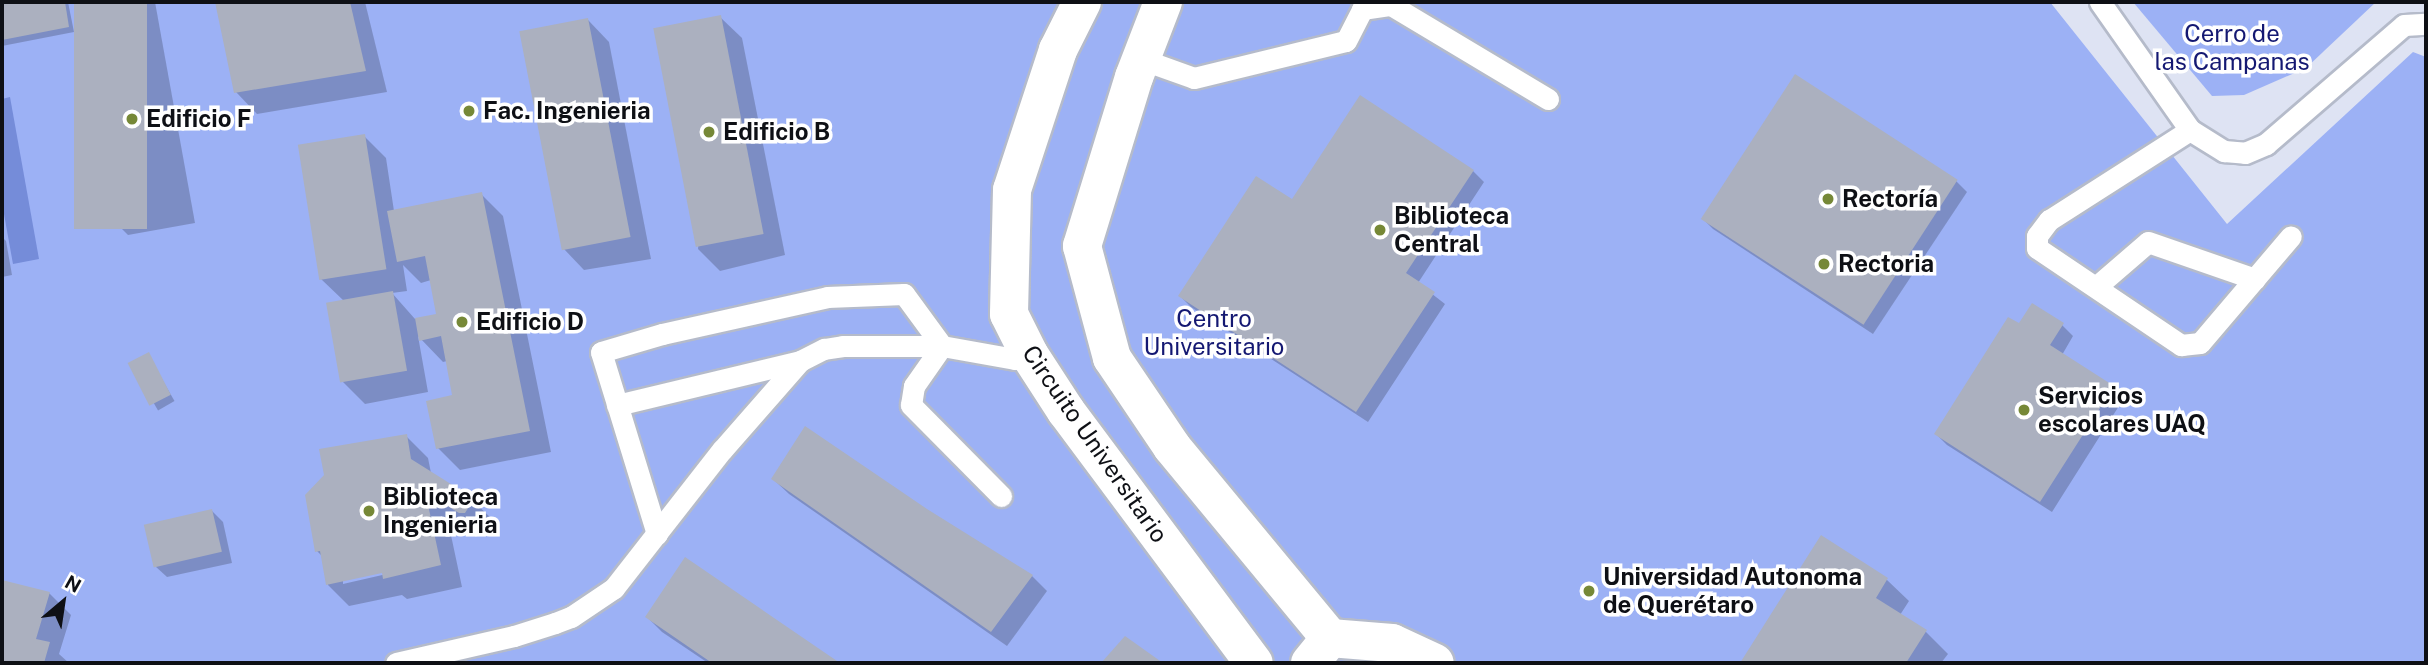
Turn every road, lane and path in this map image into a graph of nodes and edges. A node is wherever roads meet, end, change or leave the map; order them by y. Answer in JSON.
{"nodes":[{"id":1,"x":1082,"y":2,"type":"edge"},
{"id":2,"x":1163,"y":2,"type":"edge"},
{"id":3,"x":2100,"y":2,"type":"edge"},
{"id":4,"x":2426,"y":24,"type":"edge"},
{"id":5,"x":1141,"y":59,"type":"junction"},
{"id":6,"x":1548,"y":99,"type":"dead end"},
{"id":7,"x":2190,"y":131,"type":"junction"},
{"id":8,"x":2291,"y":236,"type":"dead end"},
{"id":9,"x":2255,"y":279,"type":"junction"},
{"id":10,"x":2097,"y":286,"type":"junction"},
{"id":11,"x":942,"y":346,"type":"junction"},
{"id":12,"x":1029,"y":354,"type":"junction"},
{"id":13,"x":800,"y":361,"type":"junction"},
{"id":14,"x":617,"y":405,"type":"junction"},
{"id":15,"x":1002,"y":496,"type":"dead end"},
{"id":16,"x":657,"y":534,"type":"junction"},
{"id":17,"x":1320,"y":651,"type":"edge"},
{"id":18,"x":396,"y":663,"type":"edge"},
{"id":19,"x":1254,"y":663,"type":"edge"},
{"id":20,"x":1435,"y":663,"type":"edge"}],
"edges":[{"from":1,"to":12,"type":"street","name":"Circuito Universitario"},
{"from":2,"to":5,"type":"street"},
{"from":3,"to":7,"type":"lane"},
{"from":4,"to":7,"type":"lane"},
{"from":5,"to":6,"type":"lane"},
{"from":5,"to":17,"type":"street"},
{"from":7,"to":10,"type":"lane"},
{"from":8,"to":9,"type":"lane"},
{"from":9,"to":10,"type":"lane"},
{"from":9,"to":10,"type":"lane"},
{"from":11,"to":12,"type":"lane"},
{"from":11,"to":13,"type":"lane"},
{"from":11,"to":14,"type":"lane"},
{"from":11,"to":15,"type":"lane"},
{"from":12,"to":19,"type":"street","name":"Circuito Universitario"},
{"from":13,"to":14,"type":"lane"},
{"from":13,"to":16,"type":"lane"},
{"from":14,"to":16,"type":"lane"},
{"from":16,"to":18,"type":"lane"},
{"from":17,"to":20,"type":"street"}]}
